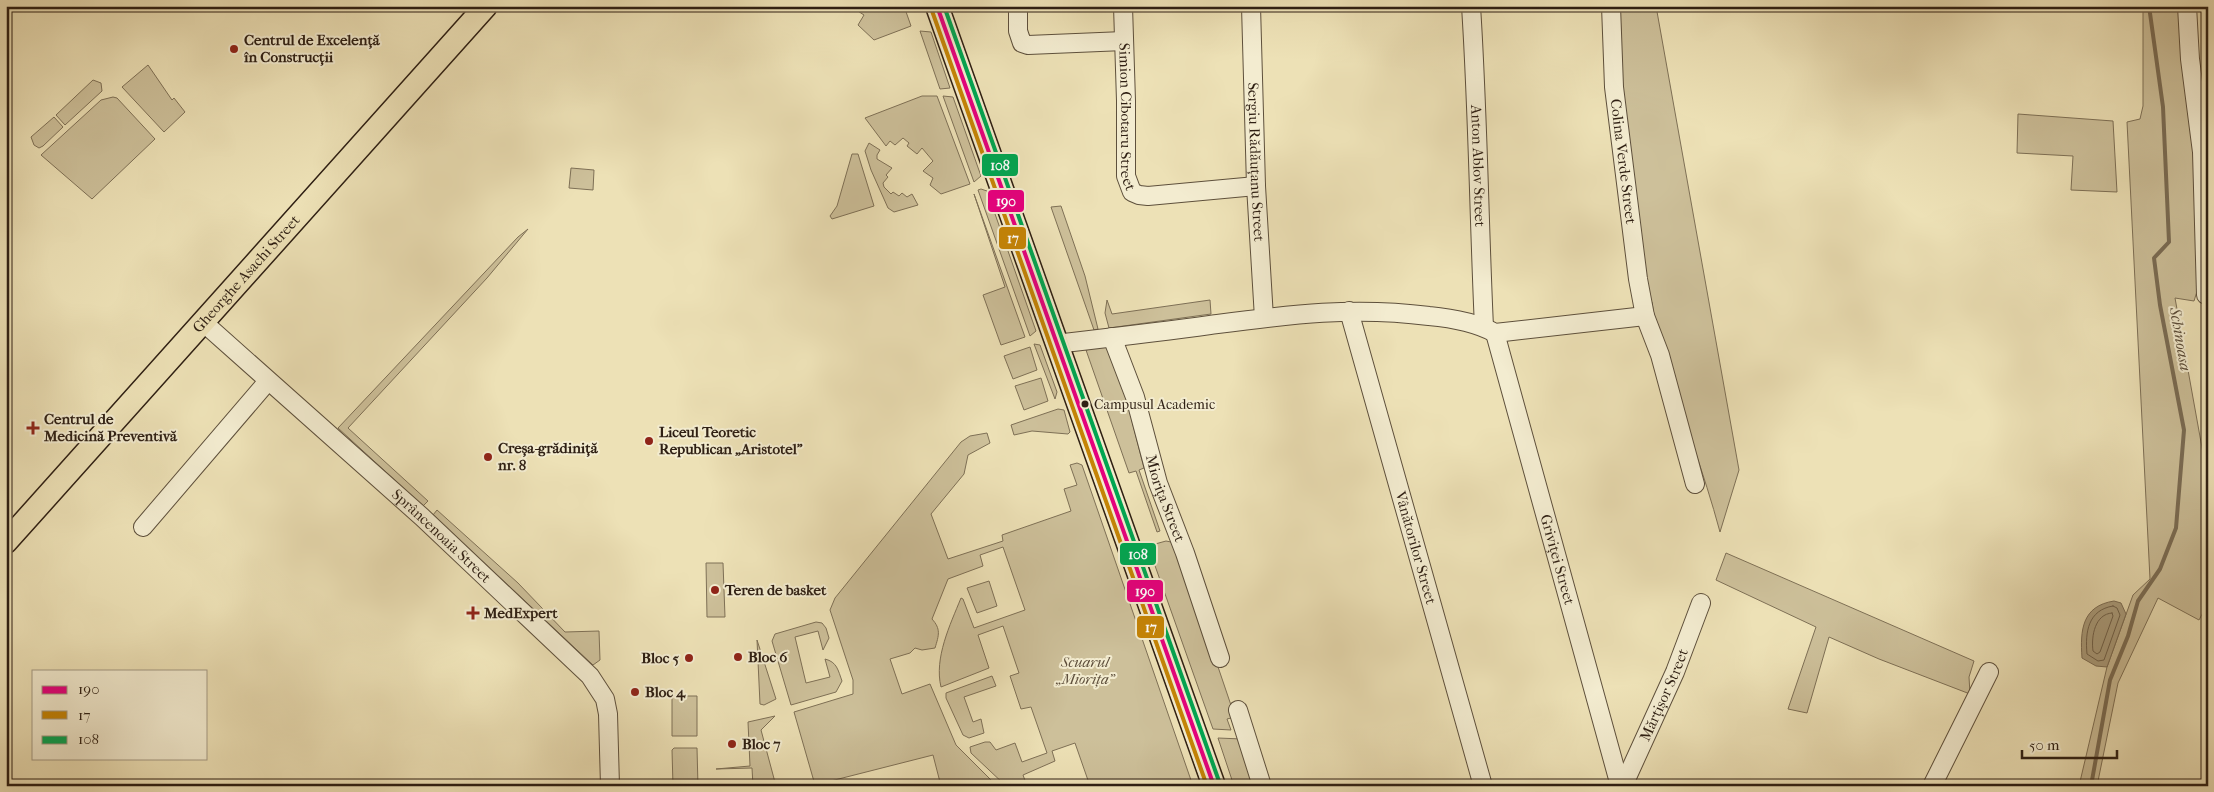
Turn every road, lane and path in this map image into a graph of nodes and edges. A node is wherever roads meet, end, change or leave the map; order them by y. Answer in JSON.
{"nodes":[{"id":1,"x":486,"y":6,"type":"edge"},
{"id":2,"x":937,"y":6,"type":"edge"},
{"id":3,"x":1018,"y":6,"type":"edge"},
{"id":4,"x":1123,"y":6,"type":"edge"},
{"id":5,"x":1251,"y":6,"type":"edge"},
{"id":6,"x":1470,"y":6,"type":"edge"},
{"id":7,"x":1611,"y":6,"type":"edge"},
{"id":8,"x":2188,"y":6,"type":"edge"},
{"id":9,"x":1124,"y":40,"type":"junction"},
{"id":10,"x":1256,"y":186,"type":"junction"},
{"id":11,"x":2206,"y":295,"type":"dead end"},
{"id":12,"x":1348,"y":311,"type":"junction"},
{"id":13,"x":1645,"y":316,"type":"junction"},
{"id":14,"x":1264,"y":318,"type":"junction"},
{"id":15,"x":204,"y":323,"type":"junction"},
{"id":16,"x":1489,"y":330,"type":"junction"},
{"id":17,"x":1112,"y":338,"type":"junction"},
{"id":18,"x":1056,"y":344,"type":"junction"},
{"id":19,"x":268,"y":381,"type":"junction"},
{"id":20,"x":1695,"y":484,"type":"dead end"},
{"id":21,"x":143,"y":526,"type":"dead end"},
{"id":22,"x":6,"y":542,"type":"edge"},
{"id":23,"x":1701,"y":603,"type":"dead end"},
{"id":24,"x":1220,"y":658,"type":"dead end"},
{"id":25,"x":1989,"y":672,"type":"dead end"},
{"id":26,"x":1238,"y":710,"type":"dead end"},
{"id":27,"x":610,"y":786,"type":"edge"},
{"id":28,"x":1214,"y":786,"type":"edge"},
{"id":29,"x":1262,"y":786,"type":"edge"},
{"id":30,"x":1483,"y":786,"type":"edge"},
{"id":31,"x":1621,"y":786,"type":"edge"},
{"id":32,"x":1932,"y":786,"type":"edge"}],
"edges":[{"from":1,"to":15,"type":"main road","name":"Gheorghe Asachi Street"},
{"from":2,"to":18,"type":"main road"},
{"from":3,"to":9,"type":"street"},
{"from":4,"to":9,"type":"street","name":"Simion Cibotaru Street"},
{"from":5,"to":10,"type":"street","name":"Sergiu Rădăuțanu Street"},
{"from":6,"to":16,"type":"street","name":"Anton Ablov Street"},
{"from":7,"to":13,"type":"street","name":"Colina Verde Street"},
{"from":8,"to":11,"type":"street"},
{"from":9,"to":10,"type":"street","name":"Simion Cibotaru Street"},
{"from":10,"to":14,"type":"street","name":"Sergiu Rădăuțanu Street"},
{"from":12,"to":14,"type":"street"},
{"from":12,"to":16,"type":"street"},
{"from":12,"to":30,"type":"street","name":"Vânătorilor Street"},
{"from":13,"to":16,"type":"street"},
{"from":13,"to":20,"type":"street"},
{"from":14,"to":17,"type":"street"},
{"from":15,"to":19,"type":"street","name":"Sprâncenoaia Street"},
{"from":15,"to":22,"type":"main road","name":"Gheorghe Asachi Street"},
{"from":16,"to":31,"type":"street","name":"Griviței Street"},
{"from":17,"to":18,"type":"street"},
{"from":17,"to":24,"type":"street","name":"Miorița Street"},
{"from":18,"to":28,"type":"main road"},
{"from":19,"to":21,"type":"street"},
{"from":19,"to":27,"type":"street","name":"Sprâncenoaia Street"},
{"from":23,"to":31,"type":"street","name":"Mărțișor Street"},
{"from":25,"to":32,"type":"street"},
{"from":26,"to":29,"type":"street"}]}
